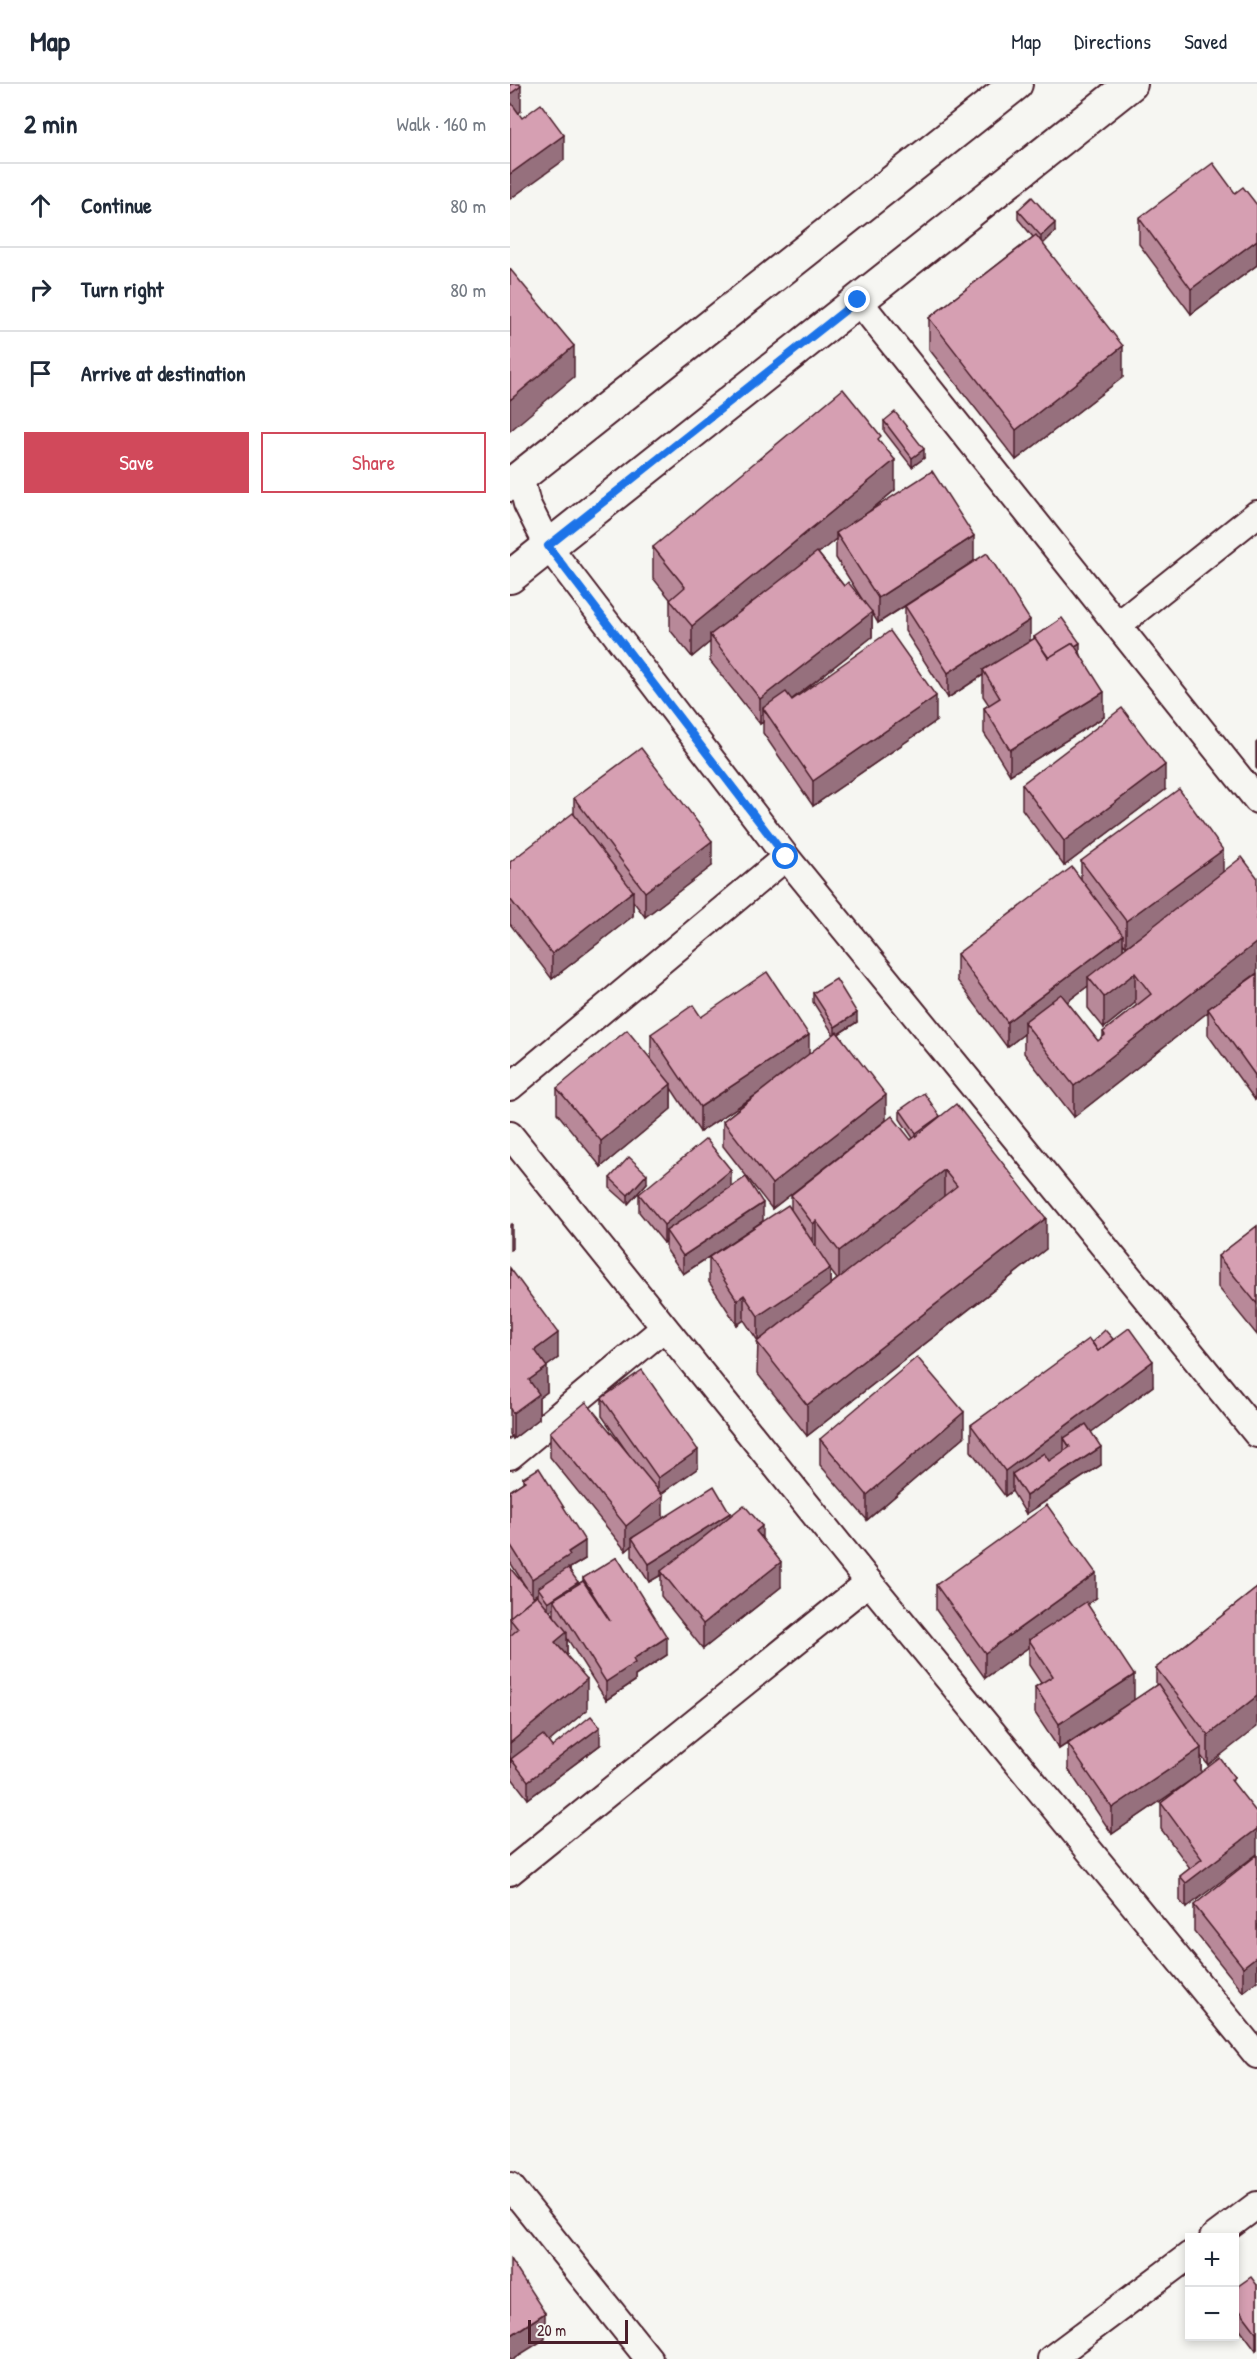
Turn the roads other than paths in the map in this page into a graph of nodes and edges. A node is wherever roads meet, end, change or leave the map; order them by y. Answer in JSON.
{"nodes":[{"id":1,"x":1016,"y":84,"type":"edge"},
{"id":2,"x":1131,"y":84,"type":"edge"},
{"id":3,"x":858,"y":300,"type":"junction"},
{"id":4,"x":515,"y":481,"type":"edge"},
{"id":5,"x":1257,"y":514,"type":"edge"},
{"id":6,"x":548,"y":546,"type":"junction"},
{"id":7,"x":510,"y":577,"type":"edge"},
{"id":8,"x":1118,"y":625,"type":"junction"},
{"id":9,"x":1257,"y":800,"type":"edge"},
{"id":10,"x":786,"y":857,"type":"junction"},
{"id":11,"x":510,"y":1087,"type":"edge"},
{"id":12,"x":510,"y":1135,"type":"edge"},
{"id":13,"x":664,"y":1328,"type":"junction"},
{"id":14,"x":1257,"y":1434,"type":"edge"},
{"id":15,"x":510,"y":1456,"type":"edge"},
{"id":16,"x":869,"y":1582,"type":"junction"},
{"id":17,"x":510,"y":1872,"type":"edge"},
{"id":18,"x":1257,"y":2055,"type":"edge"},
{"id":19,"x":510,"y":2186,"type":"edge"},
{"id":20,"x":1257,"y":2205,"type":"edge"},
{"id":21,"x":1220,"y":2233,"type":"edge"},
{"id":22,"x":1185,"y":2259,"type":"edge"},
{"id":23,"x":649,"y":2359,"type":"edge"},
{"id":24,"x":1051,"y":2359,"type":"edge"}],
"edges":[{"from":1,"to":4,"type":"street"},
{"from":2,"to":3,"type":"street"},
{"from":3,"to":6,"type":"street"},
{"from":3,"to":8,"type":"street"},
{"from":4,"to":6,"type":"street"},
{"from":5,"to":8,"type":"street"},
{"from":6,"to":7,"type":"street"},
{"from":6,"to":10,"type":"street"},
{"from":8,"to":9,"type":"street"},
{"from":10,"to":11,"type":"street"},
{"from":10,"to":14,"type":"street"},
{"from":12,"to":13,"type":"street"},
{"from":13,"to":15,"type":"street"},
{"from":13,"to":16,"type":"street"},
{"from":16,"to":17,"type":"street"},
{"from":16,"to":18,"type":"street"},
{"from":19,"to":23,"type":"street"},
{"from":20,"to":21,"type":"street"},
{"from":22,"to":24,"type":"street"}]}
